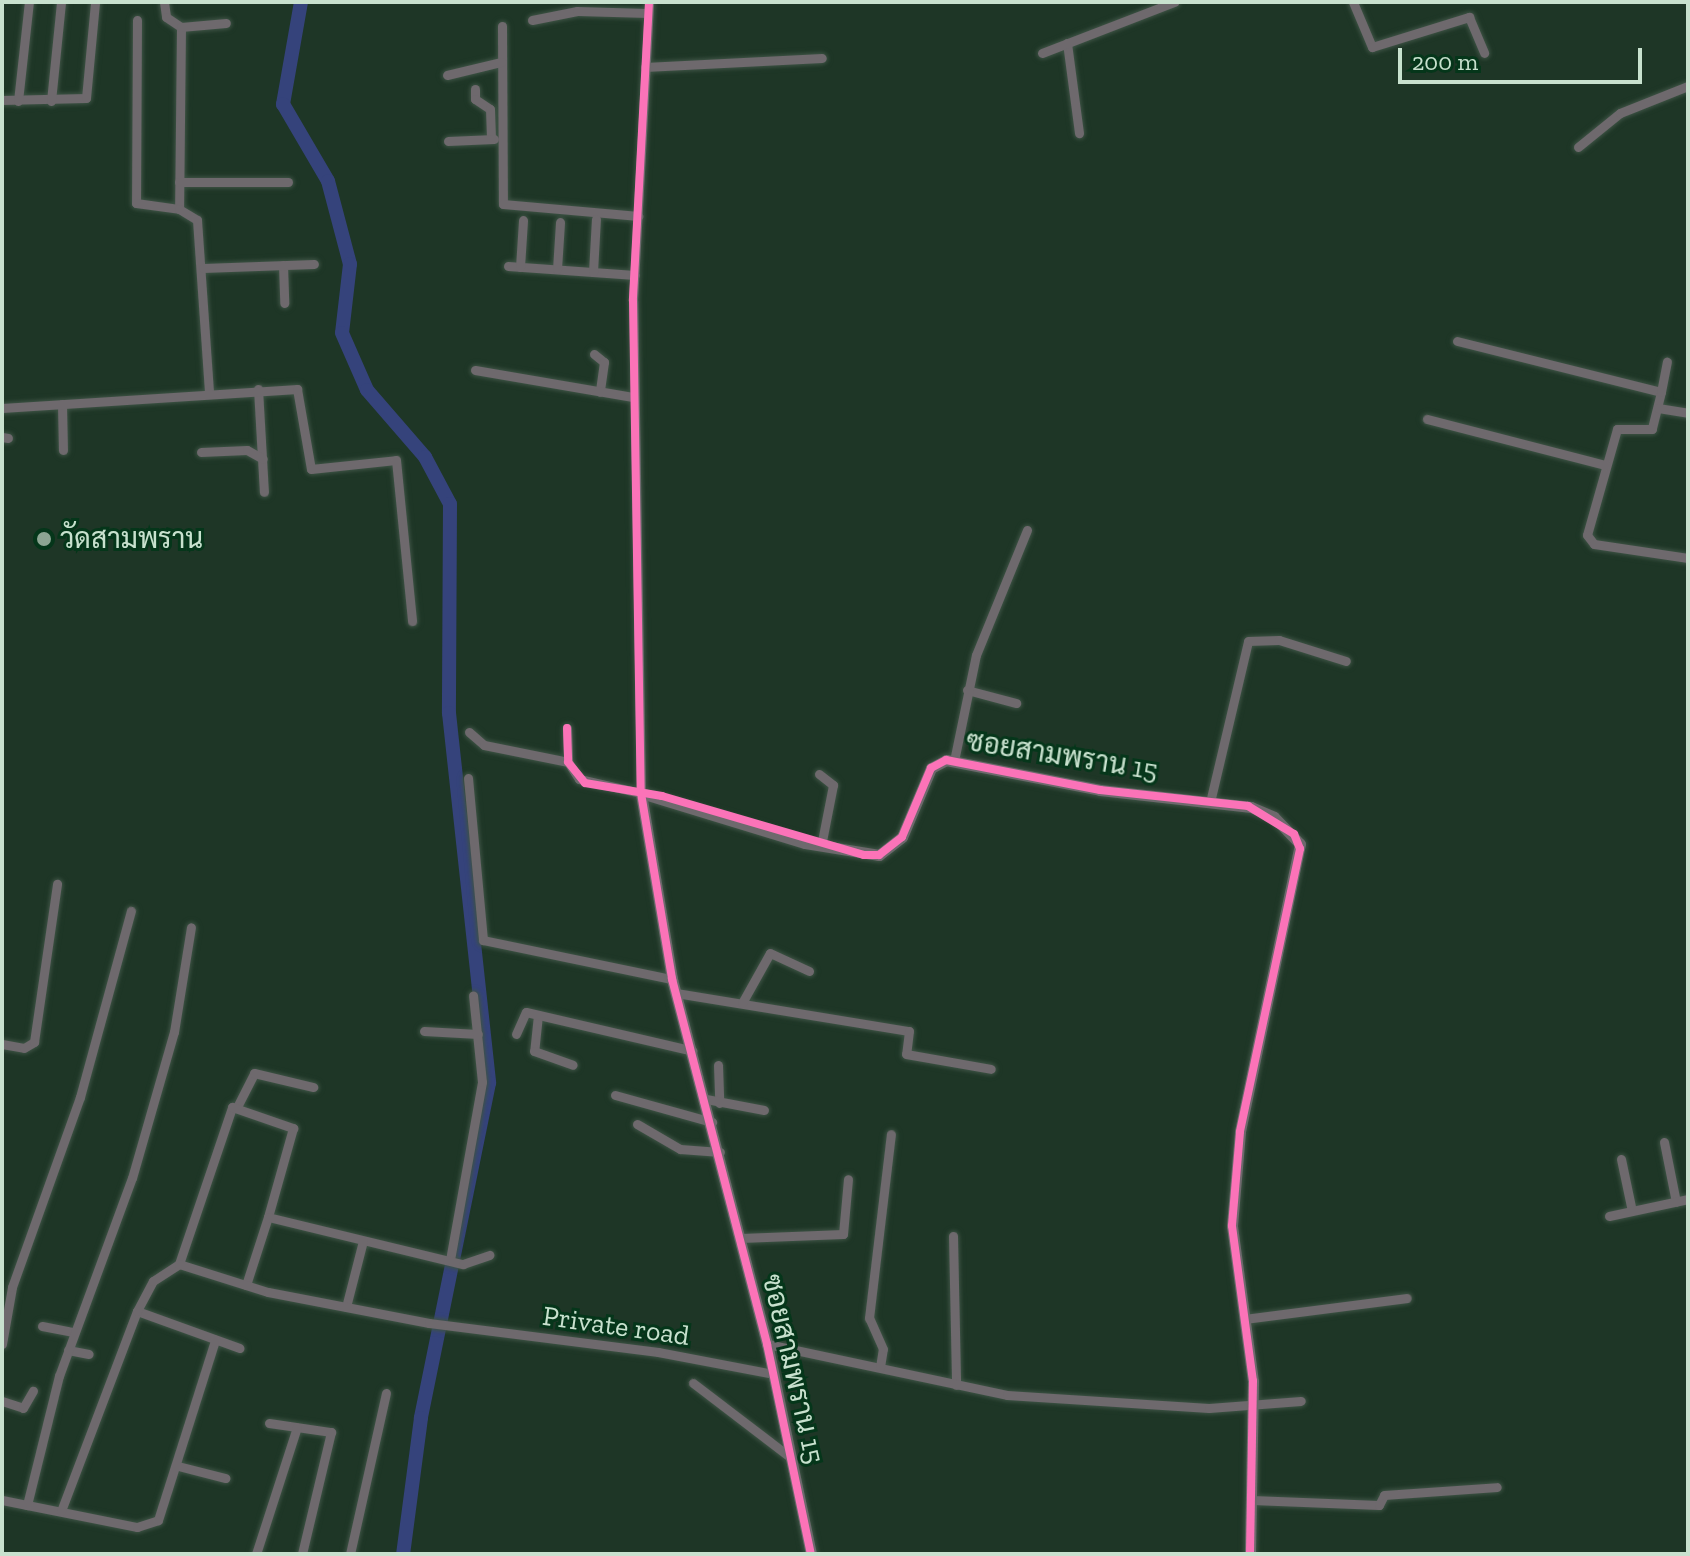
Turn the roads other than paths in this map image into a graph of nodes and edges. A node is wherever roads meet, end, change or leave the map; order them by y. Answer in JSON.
{"nodes":[{"id":1,"x":29,"y":2,"type":"edge"},
{"id":2,"x":61,"y":2,"type":"edge"},
{"id":3,"x":95,"y":2,"type":"edge"},
{"id":4,"x":164,"y":2,"type":"edge"},
{"id":5,"x":1174,"y":2,"type":"edge"},
{"id":6,"x":1353,"y":2,"type":"edge"},
{"id":7,"x":649,"y":7,"type":"edge"},
{"id":8,"x":137,"y":20,"type":"dead end"},
{"id":9,"x":532,"y":20,"type":"dead end"},
{"id":10,"x":226,"y":23,"type":"dead end"},
{"id":11,"x":502,"y":26,"type":"dead end"},
{"id":12,"x":181,"y":27,"type":"junction"},
{"id":13,"x":1067,"y":43,"type":"junction"},
{"id":14,"x":1042,"y":53,"type":"dead end"},
{"id":15,"x":1484,"y":53,"type":"dead end"},
{"id":16,"x":822,"y":58,"type":"dead end"},
{"id":17,"x":501,"y":62,"type":"junction"},
{"id":18,"x":645,"y":67,"type":"junction"},
{"id":19,"x":447,"y":75,"type":"dead end"},
{"id":20,"x":1688,"y":86,"type":"edge"},
{"id":21,"x":475,"y":89,"type":"dead end"},
{"id":22,"x":2,"y":100,"type":"edge"},
{"id":23,"x":18,"y":101,"type":"junction"},
{"id":24,"x":51,"y":101,"type":"junction"},
{"id":25,"x":1079,"y":133,"type":"dead end"},
{"id":26,"x":496,"y":139,"type":"junction"},
{"id":27,"x":448,"y":141,"type":"dead end"},
{"id":28,"x":1578,"y":147,"type":"dead end"},
{"id":29,"x":179,"y":182,"type":"junction"},
{"id":30,"x":288,"y":182,"type":"dead end"},
{"id":31,"x":179,"y":209,"type":"junction"},
{"id":32,"x":638,"y":216,"type":"junction"},
{"id":33,"x":596,"y":219,"type":"dead end"},
{"id":34,"x":523,"y":220,"type":"dead end"},
{"id":35,"x":560,"y":222,"type":"dead end"},
{"id":36,"x":314,"y":264,"type":"dead end"},
{"id":37,"x":283,"y":265,"type":"junction"},
{"id":38,"x":508,"y":266,"type":"dead end"},
{"id":39,"x":520,"y":267,"type":"junction"},
{"id":40,"x":203,"y":268,"type":"junction"},
{"id":41,"x":557,"y":269,"type":"junction"},
{"id":42,"x":593,"y":272,"type":"junction"},
{"id":43,"x":635,"y":275,"type":"junction"},
{"id":44,"x":284,"y":303,"type":"dead end"},
{"id":45,"x":1457,"y":341,"type":"dead end"},
{"id":46,"x":594,"y":354,"type":"dead end"},
{"id":47,"x":1667,"y":362,"type":"dead end"},
{"id":48,"x":475,"y":370,"type":"dead end"},
{"id":49,"x":258,"y":389,"type":"junction"},
{"id":50,"x":600,"y":392,"type":"junction"},
{"id":51,"x":1661,"y":392,"type":"junction"},
{"id":52,"x":209,"y":393,"type":"junction"},
{"id":53,"x":633,"y":397,"type":"junction"},
{"id":54,"x":62,"y":404,"type":"junction"},
{"id":55,"x":2,"y":408,"type":"edge"},
{"id":56,"x":1658,"y":408,"type":"junction"},
{"id":57,"x":1688,"y":413,"type":"edge"},
{"id":58,"x":1427,"y":419,"type":"dead end"},
{"id":59,"x":63,"y":450,"type":"dead end"},
{"id":60,"x":201,"y":452,"type":"dead end"},
{"id":61,"x":263,"y":459,"type":"junction"},
{"id":62,"x":1605,"y":465,"type":"junction"},
{"id":63,"x":264,"y":492,"type":"dead end"},
{"id":64,"x":1027,"y":530,"type":"dead end"},
{"id":65,"x":1688,"y":558,"type":"edge"},
{"id":66,"x":412,"y":621,"type":"dead end"},
{"id":67,"x":1346,"y":661,"type":"dead end"},
{"id":68,"x":967,"y":690,"type":"junction"},
{"id":69,"x":1016,"y":703,"type":"dead end"},
{"id":70,"x":567,"y":728,"type":"dead end"},
{"id":71,"x":469,"y":732,"type":"dead end"},
{"id":72,"x":954,"y":761,"type":"junction"},
{"id":73,"x":568,"y":762,"type":"junction"},
{"id":74,"x":819,"y":774,"type":"dead end"},
{"id":75,"x":468,"y":778,"type":"dead end"},
{"id":76,"x":641,"y":793,"type":"junction"},
{"id":77,"x":1211,"y":798,"type":"junction"},
{"id":78,"x":821,"y":846,"type":"junction"},
{"id":79,"x":57,"y":884,"type":"dead end"},
{"id":80,"x":131,"y":911,"type":"dead end"},
{"id":81,"x":191,"y":927,"type":"dead end"},
{"id":82,"x":809,"y":971,"type":"dead end"},
{"id":83,"x":672,"y":979,"type":"junction"},
{"id":84,"x":676,"y":993,"type":"junction"},
{"id":85,"x":473,"y":995,"type":"dead end"},
{"id":86,"x":742,"y":1003,"type":"junction"},
{"id":87,"x":538,"y":1015,"type":"junction"},
{"id":88,"x":424,"y":1031,"type":"dead end"},
{"id":89,"x":478,"y":1034,"type":"junction"},
{"id":90,"x":516,"y":1034,"type":"dead end"},
{"id":91,"x":2,"y":1044,"type":"edge"},
{"id":92,"x":693,"y":1051,"type":"junction"},
{"id":93,"x":573,"y":1065,"type":"dead end"},
{"id":94,"x":718,"y":1065,"type":"dead end"},
{"id":95,"x":991,"y":1069,"type":"dead end"},
{"id":96,"x":313,"y":1087,"type":"dead end"},
{"id":97,"x":615,"y":1095,"type":"dead end"},
{"id":98,"x":706,"y":1099,"type":"junction"},
{"id":99,"x":719,"y":1103,"type":"junction"},
{"id":100,"x":237,"y":1107,"type":"junction"},
{"id":101,"x":764,"y":1110,"type":"dead end"},
{"id":102,"x":712,"y":1122,"type":"junction"},
{"id":103,"x":637,"y":1124,"type":"dead end"},
{"id":104,"x":891,"y":1134,"type":"dead end"},
{"id":105,"x":1664,"y":1142,"type":"dead end"},
{"id":106,"x":720,"y":1152,"type":"junction"},
{"id":107,"x":1621,"y":1159,"type":"dead end"},
{"id":108,"x":848,"y":1179,"type":"dead end"},
{"id":109,"x":1688,"y":1199,"type":"edge"},
{"id":110,"x":1676,"y":1202,"type":"junction"},
{"id":111,"x":1632,"y":1211,"type":"junction"},
{"id":112,"x":1609,"y":1216,"type":"dead end"},
{"id":113,"x":268,"y":1217,"type":"junction"},
{"id":114,"x":953,"y":1236,"type":"dead end"},
{"id":115,"x":741,"y":1238,"type":"junction"},
{"id":116,"x":363,"y":1241,"type":"junction"},
{"id":117,"x":489,"y":1255,"type":"dead end"},
{"id":118,"x":451,"y":1260,"type":"junction"},
{"id":119,"x":179,"y":1264,"type":"junction"},
{"id":120,"x":246,"y":1285,"type":"junction"},
{"id":121,"x":1407,"y":1298,"type":"dead end"},
{"id":122,"x":346,"y":1307,"type":"junction"},
{"id":123,"x":137,"y":1311,"type":"junction"},
{"id":124,"x":1245,"y":1319,"type":"junction"},
{"id":125,"x":42,"y":1326,"type":"dead end"},
{"id":126,"x":73,"y":1332,"type":"junction"},
{"id":127,"x":215,"y":1340,"type":"junction"},
{"id":128,"x":2,"y":1344,"type":"edge"},
{"id":129,"x":767,"y":1344,"type":"junction"},
{"id":130,"x":239,"y":1348,"type":"dead end"},
{"id":131,"x":68,"y":1350,"type":"junction"},
{"id":132,"x":89,"y":1354,"type":"dead end"},
{"id":133,"x":880,"y":1367,"type":"junction"},
{"id":134,"x":773,"y":1374,"type":"junction"},
{"id":135,"x":693,"y":1383,"type":"dead end"},
{"id":136,"x":956,"y":1385,"type":"junction"},
{"id":137,"x":33,"y":1391,"type":"dead end"},
{"id":138,"x":386,"y":1393,"type":"dead end"},
{"id":139,"x":2,"y":1401,"type":"edge"},
{"id":140,"x":1301,"y":1401,"type":"dead end"},
{"id":141,"x":1254,"y":1406,"type":"junction"},
{"id":142,"x":269,"y":1423,"type":"dead end"},
{"id":143,"x":297,"y":1427,"type":"junction"},
{"id":144,"x":791,"y":1458,"type":"junction"},
{"id":145,"x":178,"y":1466,"type":"junction"},
{"id":146,"x":225,"y":1478,"type":"dead end"},
{"id":147,"x":1497,"y":1487,"type":"dead end"},
{"id":148,"x":2,"y":1500,"type":"edge"},
{"id":149,"x":1252,"y":1500,"type":"junction"},
{"id":150,"x":27,"y":1505,"type":"junction"},
{"id":151,"x":61,"y":1511,"type":"junction"},
{"id":152,"x":256,"y":1554,"type":"edge"},
{"id":153,"x":302,"y":1554,"type":"edge"},
{"id":154,"x":350,"y":1554,"type":"edge"},
{"id":155,"x":811,"y":1554,"type":"edge"},
{"id":156,"x":1250,"y":1554,"type":"edge"}],
"edges":[{"from":1,"to":23,"type":"street"},
{"from":2,"to":24,"type":"street"},
{"from":3,"to":24,"type":"street"},
{"from":4,"to":12,"type":"street"},
{"from":5,"to":13,"type":"street"},
{"from":6,"to":15,"type":"street"},
{"from":7,"to":9,"type":"street"},
{"from":7,"to":18,"type":"street"},
{"from":8,"to":31,"type":"street"},
{"from":10,"to":12,"type":"street"},
{"from":11,"to":17,"type":"street"},
{"from":12,"to":29,"type":"street"},
{"from":13,"to":14,"type":"street"},
{"from":13,"to":25,"type":"street"},
{"from":16,"to":18,"type":"street"},
{"from":17,"to":19,"type":"street"},
{"from":17,"to":26,"type":"street"},
{"from":18,"to":32,"type":"street"},
{"from":20,"to":28,"type":"street"},
{"from":21,"to":26,"type":"street"},
{"from":22,"to":23,"type":"street"},
{"from":23,"to":24,"type":"street"},
{"from":26,"to":27,"type":"street"},
{"from":26,"to":32,"type":"street"},
{"from":29,"to":30,"type":"street"},
{"from":29,"to":31,"type":"street"},
{"from":31,"to":40,"type":"street"},
{"from":32,"to":43,"type":"street"},
{"from":33,"to":42,"type":"street"},
{"from":34,"to":39,"type":"street"},
{"from":35,"to":41,"type":"street"},
{"from":36,"to":37,"type":"street"},
{"from":37,"to":40,"type":"street"},
{"from":37,"to":44,"type":"street"},
{"from":38,"to":39,"type":"street"},
{"from":39,"to":41,"type":"street"},
{"from":40,"to":52,"type":"street"},
{"from":41,"to":42,"type":"street"},
{"from":42,"to":43,"type":"street"},
{"from":43,"to":53,"type":"street"},
{"from":45,"to":51,"type":"street"},
{"from":46,"to":50,"type":"street"},
{"from":47,"to":51,"type":"street"},
{"from":48,"to":50,"type":"street"},
{"from":49,"to":52,"type":"street"},
{"from":49,"to":61,"type":"street"},
{"from":49,"to":66,"type":"street"},
{"from":50,"to":53,"type":"street"},
{"from":51,"to":56,"type":"street"},
{"from":52,"to":54,"type":"street"},
{"from":53,"to":76,"type":"street"},
{"from":54,"to":55,"type":"street"},
{"from":54,"to":59,"type":"street"},
{"from":56,"to":57,"type":"street"},
{"from":56,"to":62,"type":"street"},
{"from":58,"to":62,"type":"street"},
{"from":60,"to":61,"type":"street"},
{"from":61,"to":63,"type":"street"},
{"from":62,"to":65,"type":"street"},
{"from":64,"to":68,"type":"street"},
{"from":67,"to":77,"type":"street"},
{"from":68,"to":69,"type":"street"},
{"from":68,"to":72,"type":"street"},
{"from":70,"to":73,"type":"street"},
{"from":71,"to":73,"type":"street"},
{"from":72,"to":77,"type":"street","name":"ซอยสามพราน 15"},
{"from":72,"to":78,"type":"street","name":"ซอยสามพราน 15"},
{"from":73,"to":76,"type":"street"},
{"from":74,"to":78,"type":"street"},
{"from":75,"to":83,"type":"street"},
{"from":76,"to":78,"type":"street","name":"ซอยสามพราน 15"},
{"from":76,"to":83,"type":"street","name":"ซอยสามพราน 15"},
{"from":77,"to":124,"type":"street","name":"ซอยสามพราน 15"},
{"from":79,"to":91,"type":"street"},
{"from":80,"to":128,"type":"street"},
{"from":81,"to":126,"type":"street"},
{"from":82,"to":86,"type":"street"},
{"from":83,"to":84,"type":"street","name":"ซอยสามพราน 15"},
{"from":84,"to":86,"type":"street"},
{"from":84,"to":92,"type":"street","name":"ซอยสามพราน 15"},
{"from":85,"to":89,"type":"street"},
{"from":86,"to":95,"type":"street"},
{"from":87,"to":90,"type":"street"},
{"from":87,"to":92,"type":"street"},
{"from":87,"to":93,"type":"street"},
{"from":88,"to":89,"type":"street"},
{"from":89,"to":118,"type":"street"},
{"from":92,"to":98,"type":"street","name":"ซอยสามพราน 15"},
{"from":94,"to":99,"type":"street"},
{"from":96,"to":100,"type":"street"},
{"from":97,"to":102,"type":"street"},
{"from":98,"to":99,"type":"street"},
{"from":98,"to":102,"type":"street","name":"ซอยสามพราน 15"},
{"from":99,"to":101,"type":"street"},
{"from":100,"to":113,"type":"street"},
{"from":100,"to":119,"type":"street"},
{"from":102,"to":106,"type":"street","name":"ซอยสามพราน 15"},
{"from":103,"to":106,"type":"street"},
{"from":104,"to":133,"type":"street"},
{"from":105,"to":110,"type":"street"},
{"from":106,"to":115,"type":"street","name":"ซอยสามพราน 15"},
{"from":107,"to":111,"type":"street"},
{"from":108,"to":115,"type":"street"},
{"from":109,"to":110,"type":"street"},
{"from":110,"to":111,"type":"street"},
{"from":111,"to":112,"type":"street"},
{"from":113,"to":116,"type":"street"},
{"from":113,"to":120,"type":"street"},
{"from":114,"to":136,"type":"street"},
{"from":115,"to":129,"type":"street","name":"ซอยสามพราน 15"},
{"from":116,"to":118,"type":"street"},
{"from":116,"to":122,"type":"street"},
{"from":117,"to":118,"type":"street"},
{"from":119,"to":120,"type":"street","name":"Private road"},
{"from":119,"to":123,"type":"street"},
{"from":120,"to":122,"type":"street","name":"Private road"},
{"from":121,"to":124,"type":"street"},
{"from":122,"to":134,"type":"street","name":"Private road"},
{"from":123,"to":127,"type":"street"},
{"from":123,"to":151,"type":"street"},
{"from":124,"to":141,"type":"street","name":"ซอยสามพราน 15"},
{"from":125,"to":126,"type":"street"},
{"from":126,"to":131,"type":"street"},
{"from":127,"to":130,"type":"street"},
{"from":127,"to":145,"type":"street"},
{"from":129,"to":133,"type":"street"},
{"from":129,"to":134,"type":"street","name":"ซอยสามพราน 15"},
{"from":131,"to":132,"type":"street"},
{"from":131,"to":150,"type":"street"},
{"from":133,"to":136,"type":"street"},
{"from":134,"to":144,"type":"street","name":"ซอยสามพราน 15"},
{"from":135,"to":144,"type":"street"},
{"from":136,"to":141,"type":"street"},
{"from":137,"to":139,"type":"street"},
{"from":138,"to":154,"type":"street"},
{"from":140,"to":141,"type":"street"},
{"from":141,"to":149,"type":"street","name":"ซอยสามพราน 15"},
{"from":142,"to":143,"type":"street"},
{"from":143,"to":152,"type":"street"},
{"from":143,"to":153,"type":"street"},
{"from":144,"to":155,"type":"street","name":"ซอยสามพราน 15"},
{"from":145,"to":146,"type":"street"},
{"from":145,"to":151,"type":"street"},
{"from":147,"to":149,"type":"street"},
{"from":148,"to":150,"type":"street"},
{"from":149,"to":156,"type":"street","name":"ซอยสามพราน 15"},
{"from":150,"to":151,"type":"street"}]}
